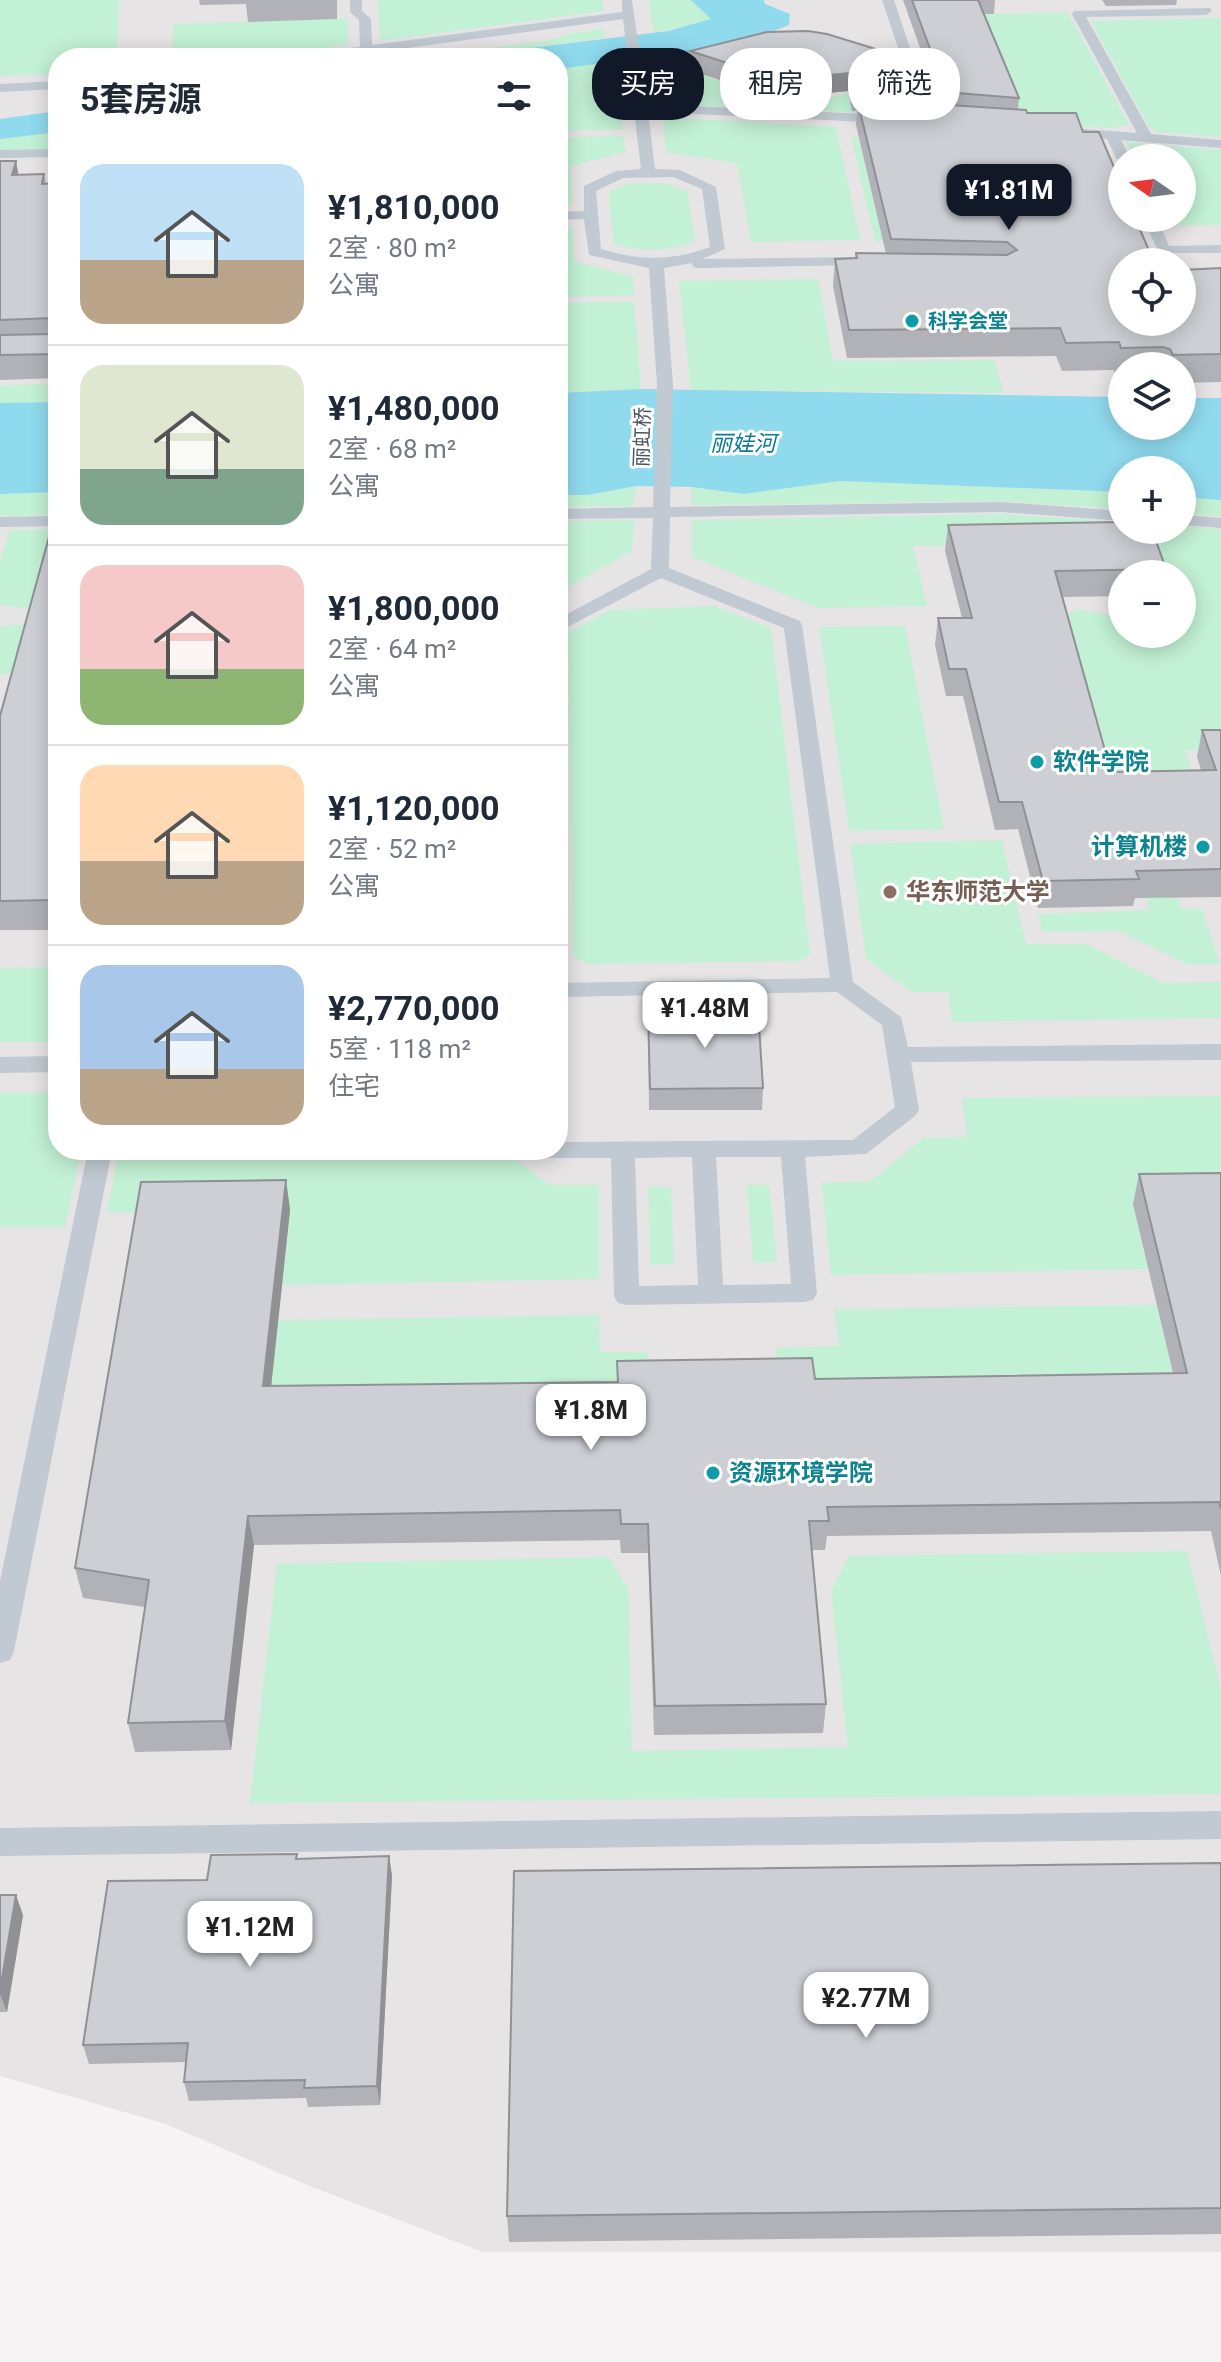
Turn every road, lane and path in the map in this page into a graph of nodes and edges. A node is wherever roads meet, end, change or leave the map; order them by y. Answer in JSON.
{"nodes":[{"id":1,"x":356,"y":0,"type":"edge"},
{"id":2,"x":627,"y":0,"type":"edge"},
{"id":3,"x":888,"y":0,"type":"edge"},
{"id":4,"x":1199,"y":0,"type":"edge"},
{"id":5,"x":629,"y":21,"type":"junction"},
{"id":6,"x":366,"y":48,"type":"edge"},
{"id":7,"x":384,"y":48,"type":"edge"},
{"id":8,"x":633,"y":48,"type":"edge"},
{"id":9,"x":48,"y":86,"type":"edge"},
{"id":10,"x":0,"y":88,"type":"edge"},
{"id":11,"x":704,"y":111,"type":"edge"},
{"id":12,"x":642,"y":120,"type":"edge"},
{"id":13,"x":927,"y":121,"type":"junction"},
{"id":14,"x":943,"y":122,"type":"edge"},
{"id":15,"x":1051,"y":130,"type":"edge"},
{"id":16,"x":1112,"y":135,"type":"junction"},
{"id":17,"x":1146,"y":138,"type":"junction"},
{"id":18,"x":1116,"y":144,"type":"edge"},
{"id":19,"x":1221,"y":144,"type":"edge"},
{"id":20,"x":48,"y":153,"type":"edge"},
{"id":21,"x":0,"y":154,"type":"edge"},
{"id":22,"x":649,"y":174,"type":"junction"},
{"id":23,"x":591,"y":215,"type":"junction"},
{"id":24,"x":568,"y":216,"type":"edge"},
{"id":25,"x":1156,"y":232,"type":"edge"},
{"id":26,"x":1221,"y":249,"type":"edge"},
{"id":27,"x":656,"y":264,"type":"junction"},
{"id":28,"x":679,"y":264,"type":"junction"},
{"id":29,"x":868,"y":273,"type":"edge"},
{"id":30,"x":662,"y":512,"type":"junction"},
{"id":31,"x":568,"y":514,"type":"edge"},
{"id":32,"x":1108,"y":515,"type":"edge"},
{"id":33,"x":48,"y":521,"type":"edge"},
{"id":34,"x":1196,"y":521,"type":"edge"},
{"id":35,"x":0,"y":522,"type":"edge"},
{"id":36,"x":1221,"y":523,"type":"edge"},
{"id":37,"x":660,"y":571,"type":"junction"},
{"id":38,"x":568,"y":621,"type":"edge"},
{"id":39,"x":842,"y":985,"type":"junction"},
{"id":40,"x":568,"y":990,"type":"edge"},
{"id":41,"x":1221,"y":1052,"type":"edge"},
{"id":42,"x":897,"y":1055,"type":"junction"},
{"id":43,"x":48,"y":1064,"type":"edge"},
{"id":44,"x":0,"y":1065,"type":"edge"},
{"id":45,"x":792,"y":1149,"type":"junction"},
{"id":46,"x":568,"y":1150,"type":"edge"},
{"id":47,"x":704,"y":1150,"type":"junction"},
{"id":48,"x":623,"y":1151,"type":"junction"},
{"id":49,"x":98,"y":1160,"type":"edge"},
{"id":50,"x":711,"y":1294,"type":"junction"},
{"id":51,"x":0,"y":1651,"type":"edge"},
{"id":52,"x":1221,"y":1825,"type":"edge"},
{"id":53,"x":0,"y":1842,"type":"edge"}],
"edges":[{"from":1,"to":6,"type":"lane"},
{"from":2,"to":5,"type":"lane"},
{"from":3,"to":13,"type":"lane"},
{"from":4,"to":17,"type":"lane"},
{"from":5,"to":7,"type":"lane"},
{"from":5,"to":8,"type":"lane"},
{"from":9,"to":10,"type":"lane"},
{"from":11,"to":13,"type":"lane"},
{"from":12,"to":22,"type":"lane"},
{"from":13,"to":14,"type":"lane"},
{"from":15,"to":16,"type":"lane"},
{"from":16,"to":17,"type":"lane"},
{"from":16,"to":18,"type":"lane"},
{"from":17,"to":19,"type":"lane"},
{"from":20,"to":21,"type":"lane"},
{"from":22,"to":23,"type":"lane"},
{"from":22,"to":28,"type":"lane"},
{"from":23,"to":24,"type":"lane"},
{"from":23,"to":27,"type":"lane"},
{"from":25,"to":26,"type":"lane"},
{"from":27,"to":28,"type":"lane"},
{"from":27,"to":30,"type":"lane","name":"丽虹桥"},
{"from":28,"to":29,"type":"lane"},
{"from":30,"to":31,"type":"lane"},
{"from":30,"to":32,"type":"lane"},
{"from":30,"to":37,"type":"lane","name":"丽虹桥"},
{"from":33,"to":35,"type":"lane"},
{"from":34,"to":36,"type":"lane"},
{"from":37,"to":38,"type":"lane"},
{"from":37,"to":39,"type":"lane"},
{"from":39,"to":40,"type":"lane"},
{"from":39,"to":42,"type":"lane"},
{"from":41,"to":42,"type":"lane"},
{"from":42,"to":45,"type":"lane"},
{"from":43,"to":44,"type":"lane"},
{"from":45,"to":47,"type":"lane"},
{"from":45,"to":50,"type":"lane"},
{"from":46,"to":48,"type":"lane"},
{"from":47,"to":48,"type":"lane"},
{"from":47,"to":50,"type":"lane"},
{"from":48,"to":50,"type":"lane"},
{"from":49,"to":51,"type":"lane"},
{"from":52,"to":53,"type":"lane"}]}
